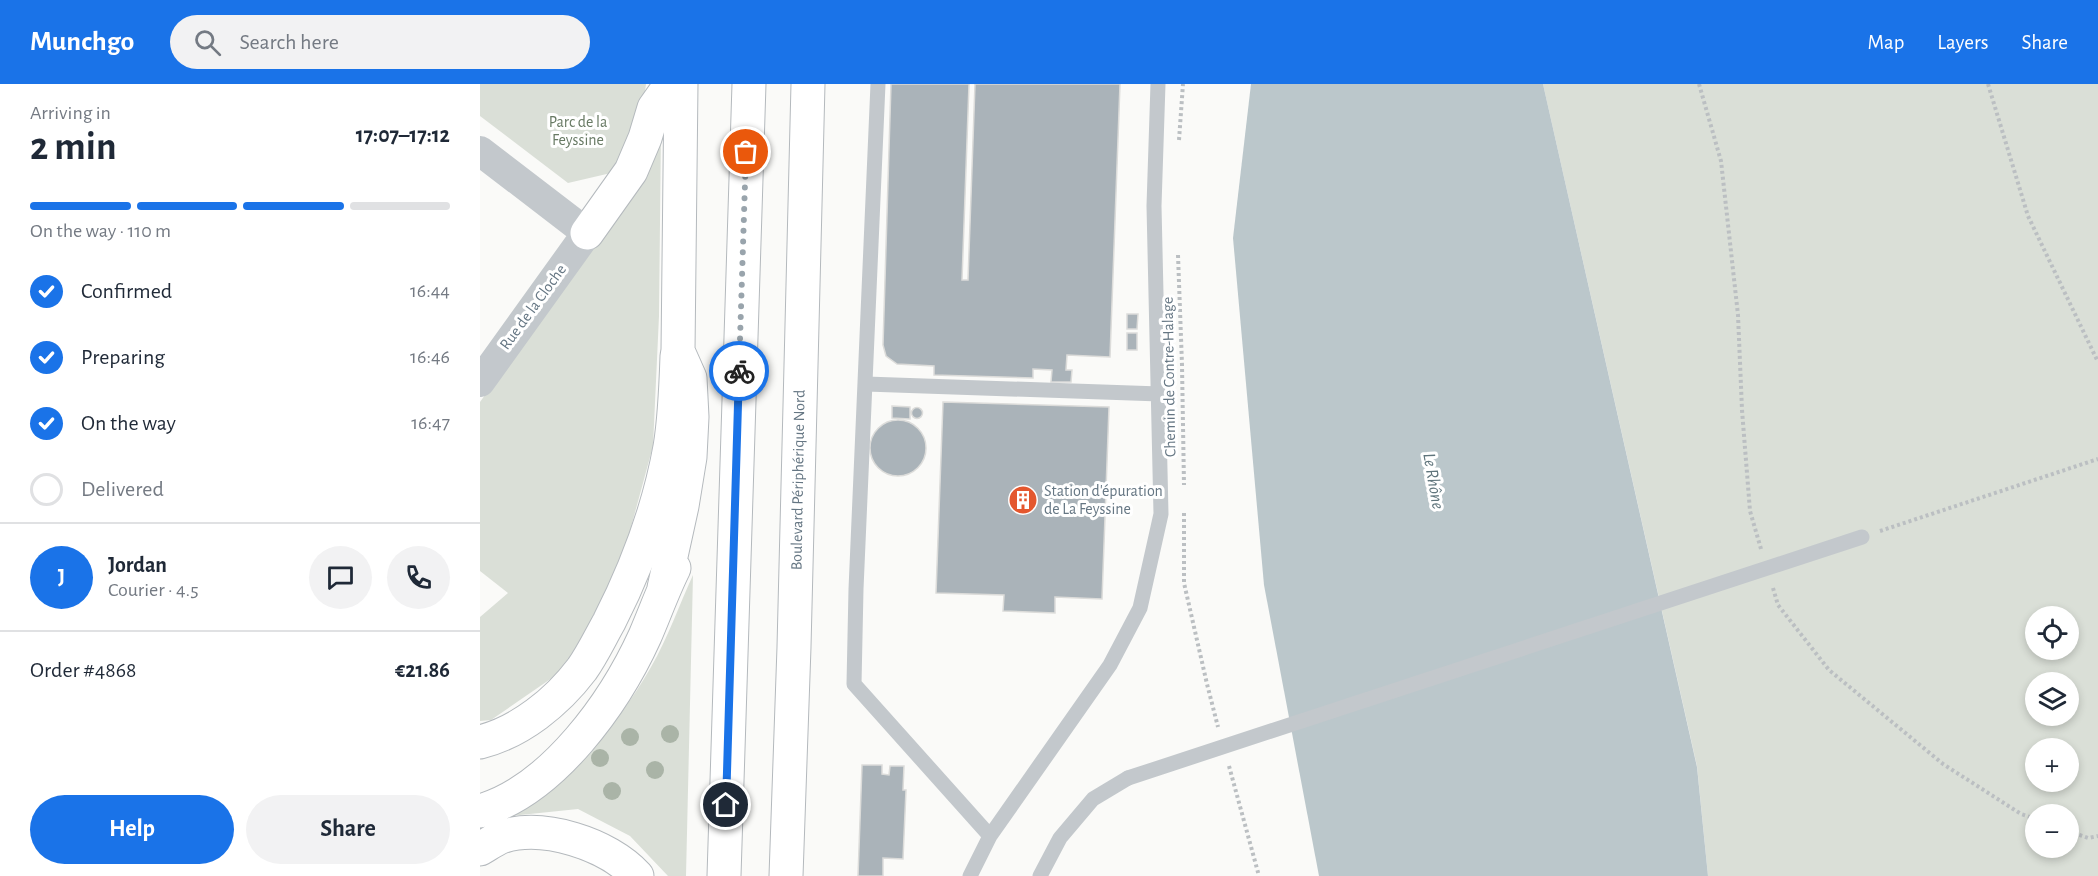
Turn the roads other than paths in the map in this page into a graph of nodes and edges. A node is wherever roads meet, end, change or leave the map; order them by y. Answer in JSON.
{"nodes":[{"id":1,"x":671,"y":84,"type":"edge"},
{"id":2,"x":681,"y":84,"type":"edge"},
{"id":3,"x":749,"y":84,"type":"edge"},
{"id":4,"x":808,"y":84,"type":"edge"},
{"id":5,"x":878,"y":84,"type":"edge"},
{"id":6,"x":1158,"y":84,"type":"edge"},
{"id":7,"x":480,"y":151,"type":"edge"},
{"id":8,"x":587,"y":233,"type":"junction"},
{"id":9,"x":678,"y":351,"type":"junction"},
{"id":10,"x":480,"y":382,"type":"edge"},
{"id":11,"x":866,"y":384,"type":"junction"},
{"id":12,"x":1160,"y":394,"type":"junction"},
{"id":13,"x":736,"y":448,"type":"junction"},
{"id":14,"x":1862,"y":537,"type":"road end"},
{"id":15,"x":664,"y":588,"type":"junction"},
{"id":16,"x":480,"y":742,"type":"edge"},
{"id":17,"x":480,"y":811,"type":"edge"},
{"id":18,"x":990,"y":836,"type":"junction"},
{"id":19,"x":480,"y":849,"type":"edge"},
{"id":20,"x":637,"y":876,"type":"edge"},
{"id":21,"x":724,"y":876,"type":"edge"},
{"id":22,"x":786,"y":876,"type":"edge"},
{"id":23,"x":970,"y":876,"type":"edge"},
{"id":24,"x":1040,"y":876,"type":"edge"}],
"edges":[{"from":1,"to":8,"type":"main road"},
{"from":2,"to":9,"type":"main road"},
{"from":3,"to":13,"type":"main road"},
{"from":4,"to":22,"type":"main road","name":"Boulevard Périphérique Nord"},
{"from":5,"to":11,"type":"lane"},
{"from":6,"to":12,"type":"lane"},
{"from":7,"to":8,"type":"street"},
{"from":8,"to":10,"type":"street","name":"Rue de la Cloche"},
{"from":9,"to":15,"type":"main road"},
{"from":9,"to":16,"type":"main road"},
{"from":11,"to":12,"type":"lane"},
{"from":11,"to":18,"type":"lane"},
{"from":12,"to":18,"type":"lane"},
{"from":13,"to":15,"type":"main road"},
{"from":13,"to":21,"type":"main road"},
{"from":14,"to":24,"type":"lane","bridge":true},
{"from":15,"to":17,"type":"main road"},
{"from":18,"to":23,"type":"lane"},
{"from":19,"to":20,"type":"main road"}]}
